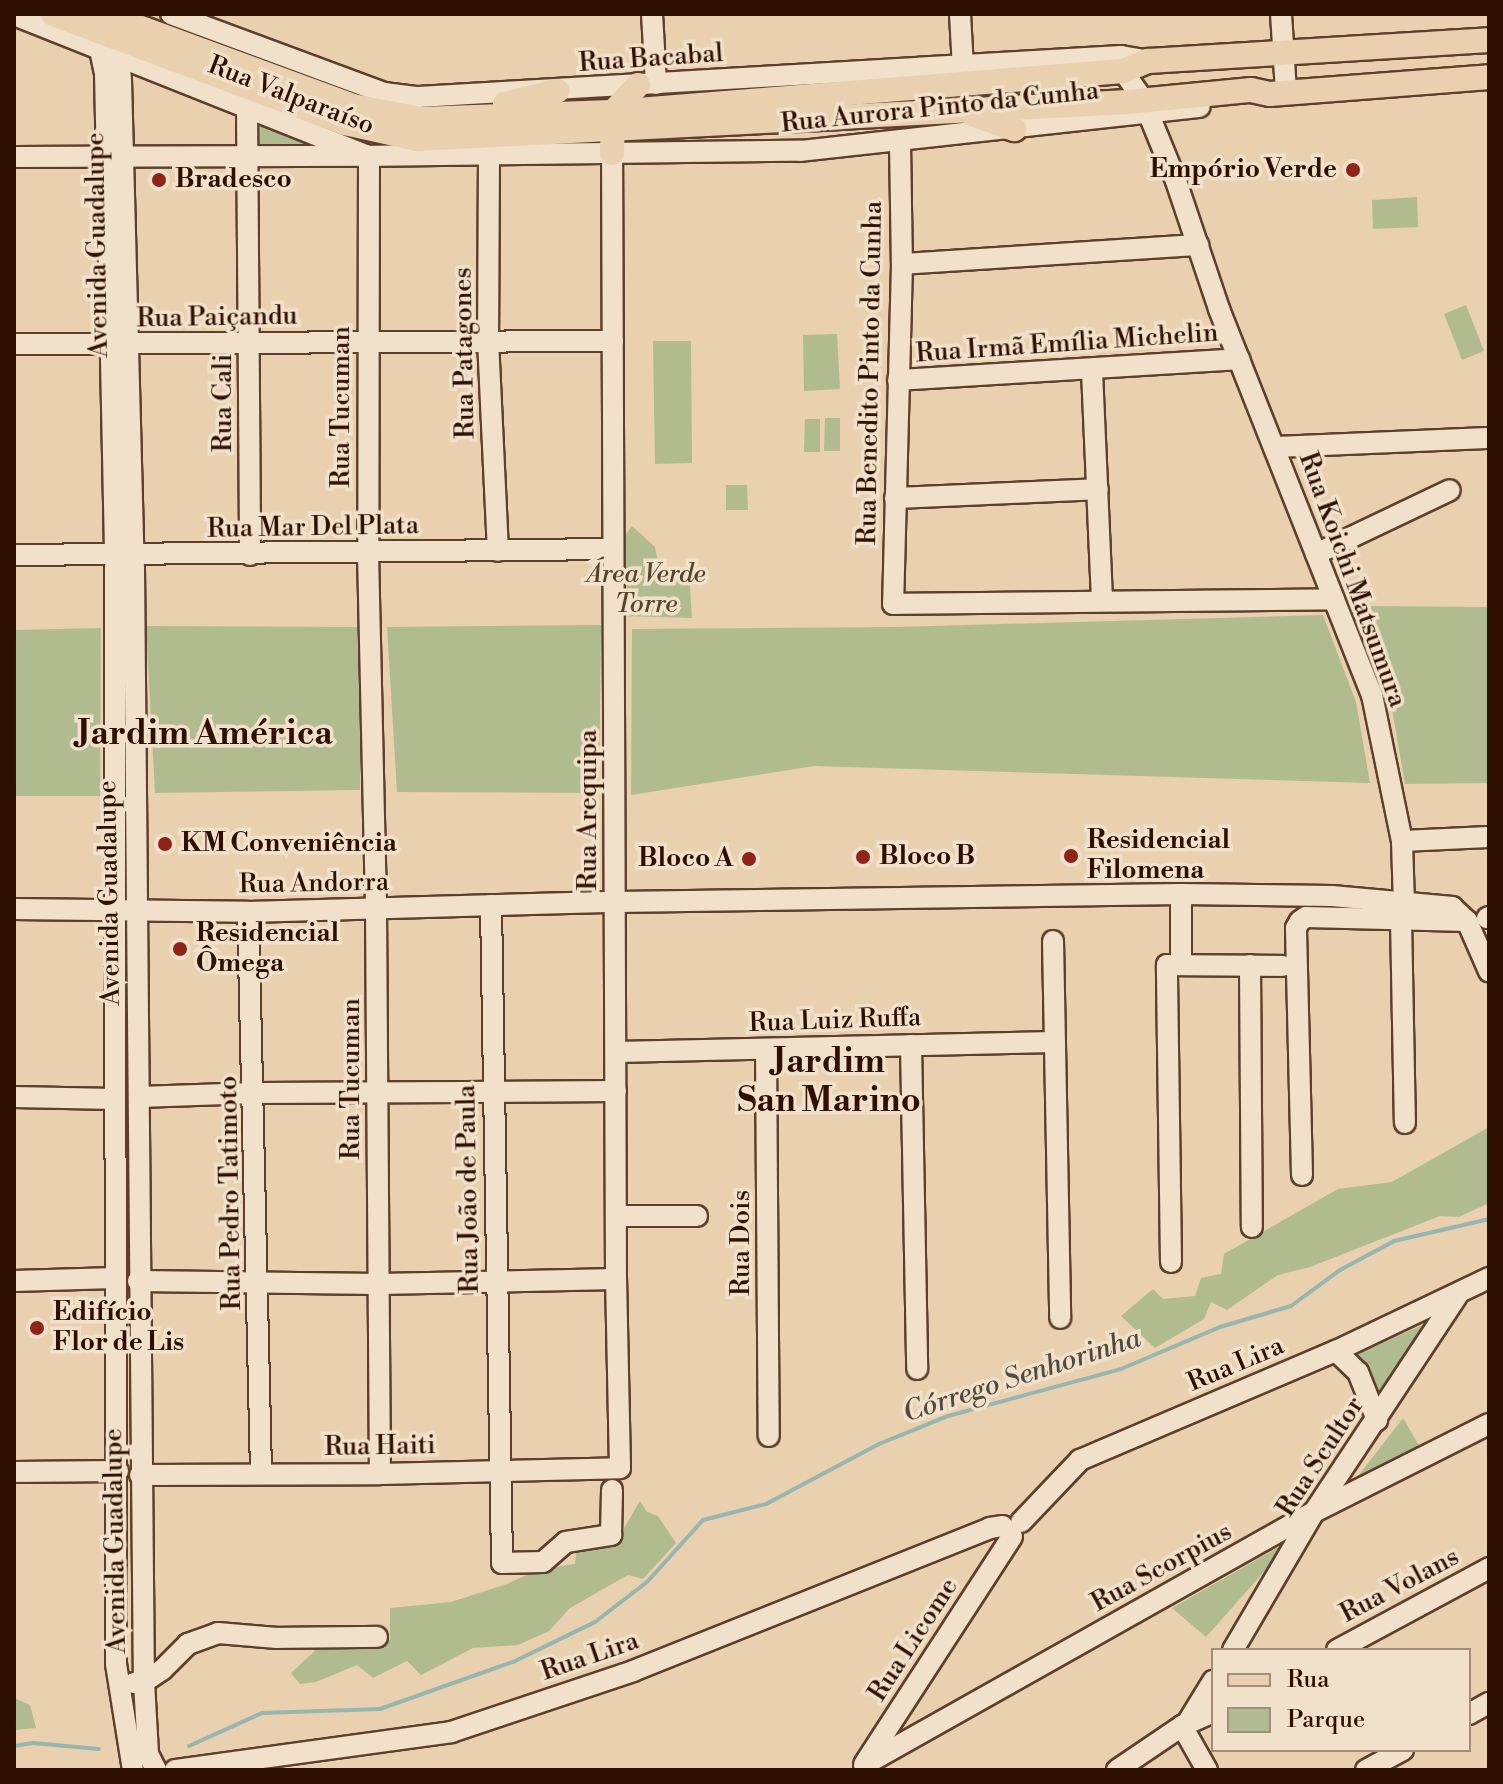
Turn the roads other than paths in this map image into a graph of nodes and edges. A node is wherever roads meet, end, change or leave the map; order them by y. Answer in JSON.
{"nodes":[{"id":1,"x":53,"y":14,"type":"edge"},
{"id":2,"x":652,"y":14,"type":"edge"},
{"id":3,"x":960,"y":14,"type":"edge"},
{"id":4,"x":1281,"y":14,"type":"edge"},
{"id":5,"x":14,"y":15,"type":"edge"},
{"id":6,"x":111,"y":32,"type":"edge"},
{"id":7,"x":166,"y":34,"type":"edge"},
{"id":8,"x":1489,"y":40,"type":"edge"},
{"id":9,"x":1284,"y":51,"type":"junction"},
{"id":10,"x":1122,"y":63,"type":"junction"},
{"id":11,"x":963,"y":67,"type":"junction"},
{"id":12,"x":1489,"y":77,"type":"edge"},
{"id":13,"x":647,"y":84,"type":"junction"},
{"id":14,"x":557,"y":91,"type":"junction"},
{"id":15,"x":1278,"y":93,"type":"junction"},
{"id":16,"x":247,"y":108,"type":"junction"},
{"id":17,"x":122,"y":109,"type":"junction"},
{"id":18,"x":963,"y":110,"type":"junction"},
{"id":19,"x":1147,"y":111,"type":"junction"},
{"id":20,"x":419,"y":119,"type":"junction"},
{"id":21,"x":1014,"y":129,"type":"junction"},
{"id":22,"x":612,"y":131,"type":"junction"},
{"id":23,"x":900,"y":142,"type":"junction"},
{"id":24,"x":489,"y":155,"type":"junction"},
{"id":25,"x":369,"y":156,"type":"junction"},
{"id":26,"x":14,"y":157,"type":"edge"},
{"id":27,"x":245,"y":158,"type":"junction"},
{"id":28,"x":115,"y":159,"type":"junction"},
{"id":29,"x":1198,"y":245,"type":"junction"},
{"id":30,"x":902,"y":264,"type":"junction"},
{"id":31,"x":488,"y":340,"type":"junction"},
{"id":32,"x":613,"y":341,"type":"junction"},
{"id":33,"x":368,"y":342,"type":"junction"},
{"id":34,"x":250,"y":343,"type":"junction"},
{"id":35,"x":14,"y":344,"type":"edge"},
{"id":36,"x":117,"y":345,"type":"junction"},
{"id":37,"x":1239,"y":359,"type":"junction"},
{"id":38,"x":1092,"y":371,"type":"junction"},
{"id":39,"x":898,"y":380,"type":"junction"},
{"id":40,"x":1489,"y":438,"type":"edge"},
{"id":41,"x":1274,"y":447,"type":"junction"},
{"id":42,"x":1098,"y":489,"type":"junction"},
{"id":43,"x":1450,"y":490,"type":"dead end"},
{"id":44,"x":895,"y":498,"type":"junction"},
{"id":45,"x":613,"y":549,"type":"junction"},
{"id":46,"x":498,"y":551,"type":"junction"},
{"id":47,"x":368,"y":553,"type":"junction"},
{"id":48,"x":124,"y":554,"type":"junction"},
{"id":49,"x":1316,"y":554,"type":"junction"},
{"id":50,"x":14,"y":555,"type":"edge"},
{"id":51,"x":250,"y":555,"type":"junction"},
{"id":52,"x":1334,"y":599,"type":"junction"},
{"id":53,"x":1102,"y":600,"type":"junction"},
{"id":54,"x":1489,"y":837,"type":"edge"},
{"id":55,"x":1402,"y":841,"type":"junction"},
{"id":56,"x":1181,"y":894,"type":"junction"},
{"id":57,"x":616,"y":902,"type":"junction"},
{"id":58,"x":491,"y":905,"type":"junction"},
{"id":59,"x":376,"y":908,"type":"junction"},
{"id":60,"x":14,"y":909,"type":"edge"},
{"id":61,"x":126,"y":911,"type":"junction"},
{"id":62,"x":1402,"y":911,"type":"junction"},
{"id":63,"x":248,"y":912,"type":"junction"},
{"id":64,"x":1481,"y":919,"type":"edge"},
{"id":65,"x":1053,"y":941,"type":"dead end"},
{"id":66,"x":1181,"y":965,"type":"junction"},
{"id":67,"x":1250,"y":965,"type":"junction"},
{"id":68,"x":1283,"y":966,"type":"dead end"},
{"id":69,"x":1489,"y":971,"type":"edge"},
{"id":70,"x":1055,"y":1042,"type":"junction"},
{"id":71,"x":911,"y":1045,"type":"junction"},
{"id":72,"x":766,"y":1049,"type":"junction"},
{"id":73,"x":616,"y":1052,"type":"junction"},
{"id":74,"x":616,"y":1091,"type":"junction"},
{"id":75,"x":493,"y":1092,"type":"junction"},
{"id":76,"x":255,"y":1093,"type":"junction"},
{"id":77,"x":378,"y":1094,"type":"junction"},
{"id":78,"x":14,"y":1097,"type":"edge"},
{"id":79,"x":139,"y":1097,"type":"junction"},
{"id":80,"x":115,"y":1099,"type":"junction"},
{"id":81,"x":1405,"y":1123,"type":"dead end"},
{"id":82,"x":1302,"y":1175,"type":"dead end"},
{"id":83,"x":616,"y":1216,"type":"junction"},
{"id":84,"x":697,"y":1216,"type":"dead end"},
{"id":85,"x":1252,"y":1227,"type":"dead end"},
{"id":86,"x":1171,"y":1262,"type":"dead end"},
{"id":87,"x":115,"y":1278,"type":"junction"},
{"id":88,"x":1489,"y":1278,"type":"edge"},
{"id":89,"x":616,"y":1279,"type":"junction"},
{"id":90,"x":14,"y":1281,"type":"edge"},
{"id":91,"x":138,"y":1281,"type":"junction"},
{"id":92,"x":259,"y":1282,"type":"junction"},
{"id":93,"x":498,"y":1282,"type":"junction"},
{"id":94,"x":379,"y":1284,"type":"junction"},
{"id":95,"x":1457,"y":1296,"type":"junction"},
{"id":96,"x":1060,"y":1318,"type":"dead end"},
{"id":97,"x":1336,"y":1351,"type":"junction"},
{"id":98,"x":917,"y":1369,"type":"dead end"},
{"id":99,"x":1377,"y":1420,"type":"junction"},
{"id":100,"x":1489,"y":1424,"type":"edge"},
{"id":101,"x":769,"y":1436,"type":"dead end"},
{"id":102,"x":620,"y":1468,"type":"joint"},
{"id":103,"x":118,"y":1471,"type":"junction"},
{"id":104,"x":501,"y":1471,"type":"junction"},
{"id":105,"x":14,"y":1472,"type":"edge"},
{"id":106,"x":261,"y":1474,"type":"junction"},
{"id":107,"x":380,"y":1474,"type":"junction"},
{"id":108,"x":140,"y":1475,"type":"junction"},
{"id":109,"x":612,"y":1490,"type":"dead end"},
{"id":110,"x":1314,"y":1512,"type":"junction"},
{"id":111,"x":1012,"y":1528,"type":"junction"},
{"id":112,"x":1489,"y":1568,"type":"edge"},
{"id":113,"x":377,"y":1637,"type":"dead end"},
{"id":114,"x":1240,"y":1644,"type":"edge"},
{"id":115,"x":1341,"y":1648,"type":"edge"},
{"id":116,"x":116,"y":1664,"type":"junction"},
{"id":117,"x":144,"y":1682,"type":"junction"},
{"id":118,"x":1211,"y":1684,"type":"edge"},
{"id":119,"x":905,"y":1702,"type":"junction"},
{"id":120,"x":1489,"y":1703,"type":"edge"},
{"id":121,"x":1211,"y":1713,"type":"edge"},
{"id":122,"x":1471,"y":1713,"type":"edge"},
{"id":123,"x":934,"y":1726,"type":"junction"},
{"id":124,"x":1184,"y":1726,"type":"junction"},
{"id":125,"x":1399,"y":1752,"type":"edge"},
{"id":126,"x":862,"y":1768,"type":"edge"},
{"id":127,"x":133,"y":1770,"type":"edge"},
{"id":128,"x":156,"y":1770,"type":"edge"},
{"id":129,"x":175,"y":1770,"type":"edge"},
{"id":130,"x":1117,"y":1770,"type":"edge"},
{"id":131,"x":1207,"y":1770,"type":"edge"},
{"id":132,"x":1366,"y":1770,"type":"edge"}],
"edges":[{"from":1,"to":6,"type":"main road"},
{"from":2,"to":13,"type":"street"},
{"from":3,"to":11,"type":"street"},
{"from":4,"to":9,"type":"street"},
{"from":5,"to":6,"type":"street"},
{"from":6,"to":7,"type":"main road"},
{"from":6,"to":17,"type":"street","name":"Avenida Guadalupe"},
{"from":6,"to":28,"type":"street","name":"Avenida Guadalupe"},
{"from":7,"to":14,"type":"street","name":"Rua Bacabal"},
{"from":7,"to":16,"type":"street","name":"Rua Valparaíso"},
{"from":7,"to":17,"type":"street"},
{"from":7,"to":20,"type":"main road"},
{"from":7,"to":22,"type":"main road"},
{"from":8,"to":9,"type":"main road"},
{"from":9,"to":10,"type":"main road"},
{"from":9,"to":15,"type":"street"},
{"from":10,"to":11,"type":"street","name":"Rua Bacabal"},
{"from":10,"to":19,"type":"street","name":"Rua Koichi Matsumura"},
{"from":10,"to":22,"type":"main road"},
{"from":11,"to":13,"type":"street","name":"Rua Bacabal"},
{"from":12,"to":15,"type":"main road"},
{"from":13,"to":14,"type":"street","name":"Rua Bacabal"},
{"from":13,"to":22,"type":"main road"},
{"from":14,"to":20,"type":"main road"},
{"from":15,"to":19,"type":"main road"},
{"from":16,"to":25,"type":"street","name":"Rua Valparaíso"},
{"from":16,"to":27,"type":"street","name":"Rua Cali"},
{"from":17,"to":28,"type":"street","name":"Avenida Guadalupe"},
{"from":18,"to":19,"type":"main road"},
{"from":18,"to":21,"type":"main road"},
{"from":18,"to":22,"type":"main road"},
{"from":19,"to":21,"type":"street","name":"Rua Aurora Pinto da Cunha"},
{"from":19,"to":29,"type":"street","name":"Rua Koichi Matsumura"},
{"from":20,"to":22,"type":"main road"},
{"from":21,"to":23,"type":"street","name":"Rua Aurora Pinto da Cunha"},
{"from":22,"to":23,"type":"street","name":"Rua Aurora Pinto da Cunha"},
{"from":22,"to":24,"type":"street","name":"Rua Valparaíso"},
{"from":22,"to":32,"type":"street","name":"Rua Arequipa"},
{"from":23,"to":30,"type":"street","name":"Rua Benedito Pinto da Cunha"},
{"from":24,"to":25,"type":"street","name":"Rua Valparaíso"},
{"from":24,"to":31,"type":"street","name":"Rua Patagones"},
{"from":25,"to":27,"type":"street"},
{"from":25,"to":33,"type":"street","name":"Rua Tucuman"},
{"from":26,"to":28,"type":"street"},
{"from":27,"to":28,"type":"street"},
{"from":27,"to":34,"type":"street","name":"Rua Cali"},
{"from":28,"to":36,"type":"street","name":"Avenida Guadalupe"},
{"from":29,"to":30,"type":"street"},
{"from":29,"to":37,"type":"street","name":"Rua Koichi Matsumura"},
{"from":30,"to":39,"type":"street","name":"Rua Benedito Pinto da Cunha"},
{"from":31,"to":32,"type":"street","name":"Rua Paiçandu"},
{"from":31,"to":33,"type":"street","name":"Rua Paiçandu"},
{"from":31,"to":46,"type":"street","name":"Rua Patagones"},
{"from":32,"to":45,"type":"street","name":"Rua Arequipa"},
{"from":33,"to":34,"type":"street","name":"Rua Paiçandu"},
{"from":33,"to":47,"type":"street","name":"Rua Tucuman"},
{"from":34,"to":36,"type":"street","name":"Rua Paiçandu"},
{"from":34,"to":51,"type":"street","name":"Rua Cali"},
{"from":35,"to":36,"type":"street","name":"Rua Paiçandu"},
{"from":36,"to":48,"type":"street","name":"Avenida Guadalupe"},
{"from":37,"to":38,"type":"street","name":"Rua Irmã Emília Michelin"},
{"from":37,"to":41,"type":"street","name":"Rua Koichi Matsumura"},
{"from":38,"to":39,"type":"street","name":"Rua Irmã Emília Michelin"},
{"from":38,"to":42,"type":"street"},
{"from":39,"to":44,"type":"street","name":"Rua Benedito Pinto da Cunha"},
{"from":40,"to":41,"type":"street"},
{"from":41,"to":49,"type":"street","name":"Rua Koichi Matsumura"},
{"from":42,"to":44,"type":"street"},
{"from":42,"to":53,"type":"street"},
{"from":43,"to":49,"type":"street"},
{"from":44,"to":53,"type":"street","name":"Rua Benedito Pinto da Cunha"},
{"from":45,"to":46,"type":"street","name":"Rua Mar Del Plata"},
{"from":45,"to":57,"type":"street","name":"Rua Arequipa"},
{"from":46,"to":47,"type":"street","name":"Rua Mar Del Plata"},
{"from":47,"to":51,"type":"street","name":"Rua Mar Del Plata"},
{"from":47,"to":59,"type":"street","name":"Rua Tucuman"},
{"from":48,"to":50,"type":"street","name":"Rua Mar Del Plata"},
{"from":48,"to":51,"type":"street","name":"Rua Mar Del Plata"},
{"from":48,"to":61,"type":"street","name":"Avenida Guadalupe"},
{"from":49,"to":52,"type":"street","name":"Rua Koichi Matsumura"},
{"from":52,"to":53,"type":"street"},
{"from":52,"to":55,"type":"street","name":"Rua Koichi Matsumura"},
{"from":54,"to":55,"type":"street"},
{"from":55,"to":62,"type":"street","name":"Rua Koichi Matsumura"},
{"from":56,"to":57,"type":"street","name":"Rua Andorra"},
{"from":56,"to":62,"type":"street"},
{"from":56,"to":66,"type":"street"},
{"from":57,"to":58,"type":"street","name":"Rua Andorra"},
{"from":57,"to":73,"type":"street","name":"Rua Arequipa"},
{"from":58,"to":59,"type":"street","name":"Rua Andorra"},
{"from":58,"to":75,"type":"street","name":"Rua João de Paula"},
{"from":59,"to":63,"type":"street","name":"Rua Andorra"},
{"from":59,"to":77,"type":"street","name":"Rua Tucuman"},
{"from":60,"to":61,"type":"street","name":"Rua Andorra"},
{"from":61,"to":63,"type":"street","name":"Rua Andorra"},
{"from":61,"to":79,"type":"street","name":"Avenida Guadalupe"},
{"from":61,"to":80,"type":"street","name":"Avenida Guadalupe"},
{"from":62,"to":64,"type":"street"},
{"from":62,"to":81,"type":"street","name":"Rua Koichi Matsumura"},
{"from":62,"to":82,"type":"street"},
{"from":63,"to":76,"type":"street","name":"Rua Pedro Tatimoto"},
{"from":64,"to":69,"type":"street"},
{"from":65,"to":70,"type":"street"},
{"from":66,"to":67,"type":"street"},
{"from":66,"to":86,"type":"street"},
{"from":67,"to":68,"type":"street"},
{"from":67,"to":85,"type":"street"},
{"from":70,"to":71,"type":"street","name":"Rua Luiz Ruffa"},
{"from":70,"to":96,"type":"street"},
{"from":71,"to":72,"type":"street","name":"Rua Luiz Ruffa"},
{"from":71,"to":98,"type":"street"},
{"from":72,"to":73,"type":"street","name":"Rua Luiz Ruffa"},
{"from":72,"to":101,"type":"street","name":"Rua Dois"},
{"from":73,"to":74,"type":"street","name":"Rua Arequipa"},
{"from":74,"to":75,"type":"street"},
{"from":74,"to":83,"type":"street","name":"Rua Arequipa"},
{"from":75,"to":77,"type":"street"},
{"from":75,"to":93,"type":"street","name":"Rua João de Paula"},
{"from":76,"to":77,"type":"street"},
{"from":76,"to":79,"type":"street"},
{"from":76,"to":92,"type":"street","name":"Rua Pedro Tatimoto"},
{"from":77,"to":94,"type":"street","name":"Rua Tucuman"},
{"from":78,"to":80,"type":"street"},
{"from":79,"to":91,"type":"street","name":"Avenida Guadalupe"},
{"from":80,"to":87,"type":"street","name":"Avenida Guadalupe"},
{"from":83,"to":84,"type":"street"},
{"from":83,"to":89,"type":"street","name":"Rua Arequipa"},
{"from":87,"to":90,"type":"street"},
{"from":87,"to":103,"type":"street","name":"Avenida Guadalupe"},
{"from":88,"to":95,"type":"street","name":"Rua Lira"},
{"from":89,"to":93,"type":"street"},
{"from":89,"to":102,"type":"street","name":"Rua Arequipa"},
{"from":91,"to":92,"type":"street"},
{"from":91,"to":108,"type":"street","name":"Avenida Guadalupe"},
{"from":92,"to":94,"type":"street"},
{"from":92,"to":106,"type":"street","name":"Rua Pedro Tatimoto"},
{"from":93,"to":94,"type":"street"},
{"from":93,"to":104,"type":"street","name":"Rua João de Paula"},
{"from":94,"to":107,"type":"street","name":"Rua Tucuman"},
{"from":95,"to":97,"type":"street","name":"Rua Lira"},
{"from":95,"to":99,"type":"street","name":"Rua Scultor"},
{"from":97,"to":99,"type":"street"},
{"from":97,"to":111,"type":"street","name":"Rua Lira"},
{"from":99,"to":110,"type":"street","name":"Rua Scultor"},
{"from":100,"to":110,"type":"street","name":"Rua Scorpius"},
{"from":102,"to":104,"type":"street","name":"Rua Haiti"},
{"from":103,"to":105,"type":"street"},
{"from":103,"to":116,"type":"street","name":"Avenida Guadalupe"},
{"from":104,"to":107,"type":"street","name":"Rua Haiti"},
{"from":104,"to":109,"type":"street","name":"Rua João de Paula"},
{"from":106,"to":107,"type":"street","name":"Rua Haiti"},
{"from":106,"to":108,"type":"street","name":"Rua Haiti"},
{"from":108,"to":117,"type":"street","name":"Avenida Guadalupe"},
{"from":110,"to":114,"type":"street","name":"Rua Scultor"},
{"from":110,"to":123,"type":"street","name":"Rua Scorpius"},
{"from":111,"to":119,"type":"street","name":"Rua Licome"},
{"from":111,"to":129,"type":"street","name":"Rua Lira"},
{"from":112,"to":115,"type":"street","name":"Rua Volans"},
{"from":113,"to":117,"type":"street"},
{"from":116,"to":117,"type":"street"},
{"from":116,"to":127,"type":"street","name":"Avenida Guadalupe"},
{"from":117,"to":128,"type":"street","name":"Avenida Guadalupe"},
{"from":118,"to":124,"type":"street"},
{"from":119,"to":123,"type":"street"},
{"from":119,"to":126,"type":"street","name":"Rua Licome"},
{"from":120,"to":122,"type":"street"},
{"from":121,"to":124,"type":"street"},
{"from":123,"to":126,"type":"street","name":"Rua Scorpius"},
{"from":124,"to":130,"type":"street"},
{"from":124,"to":131,"type":"street"},
{"from":125,"to":132,"type":"street"}]}
